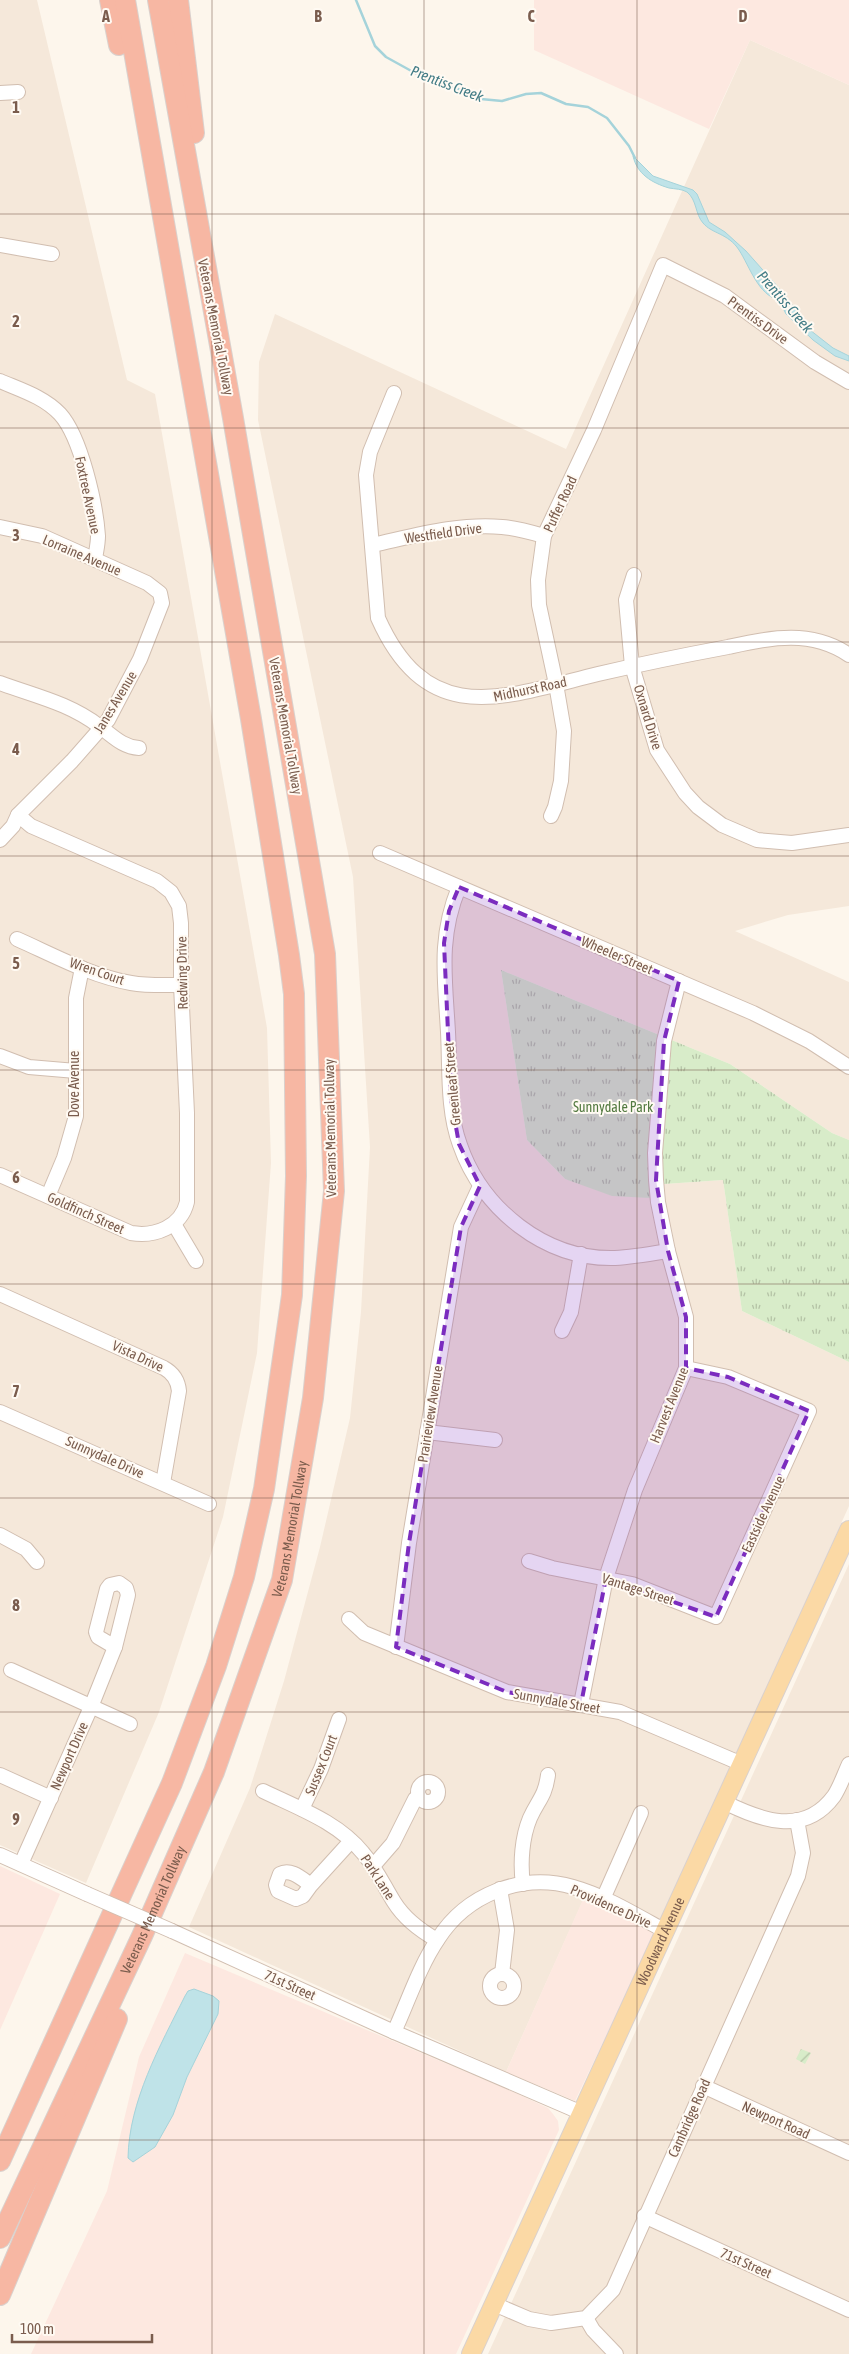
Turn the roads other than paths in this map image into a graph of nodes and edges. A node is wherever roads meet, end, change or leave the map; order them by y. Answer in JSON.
{"nodes":[{"id":1,"x":110,"y":0,"type":"edge"},
{"id":2,"x":125,"y":0,"type":"edge"},
{"id":3,"x":158,"y":0,"type":"edge"},
{"id":4,"x":178,"y":0,"type":"edge"},
{"id":5,"x":18,"y":92,"type":"dead end"},
{"id":6,"x":0,"y":93,"type":"edge"},
{"id":7,"x":146,"y":121,"type":"junction"},
{"id":8,"x":198,"y":227,"type":"junction"},
{"id":9,"x":0,"y":245,"type":"edge"},
{"id":10,"x":52,"y":254,"type":"dead end"},
{"id":11,"x":663,"y":265,"type":"joint"},
{"id":12,"x":0,"y":381,"type":"edge"},
{"id":13,"x":849,"y":382,"type":"edge"},
{"id":14,"x":394,"y":393,"type":"dead end"},
{"id":15,"x":0,"y":528,"type":"edge"},
{"id":16,"x":544,"y":536,"type":"junction"},
{"id":17,"x":372,"y":545,"type":"junction"},
{"id":18,"x":95,"y":559,"type":"junction"},
{"id":19,"x":634,"y":576,"type":"dead end"},
{"id":20,"x":160,"y":593,"type":"joint"},
{"id":21,"x":849,"y":655,"type":"edge"},
{"id":22,"x":632,"y":666,"type":"junction"},
{"id":23,"x":0,"y":683,"type":"edge"},
{"id":24,"x":556,"y":684,"type":"junction"},
{"id":25,"x":102,"y":728,"type":"junction"},
{"id":26,"x":139,"y":748,"type":"dead end"},
{"id":27,"x":18,"y":815,"type":"junction"},
{"id":28,"x":551,"y":816,"type":"dead end"},
{"id":29,"x":0,"y":826,"type":"edge"},
{"id":30,"x":849,"y":835,"type":"edge"},
{"id":31,"x":0,"y":840,"type":"edge"},
{"id":32,"x":380,"y":853,"type":"dead end"},
{"id":33,"x":459,"y":887,"type":"junction"},
{"id":34,"x":17,"y":939,"type":"dead end"},
{"id":35,"x":82,"y":968,"type":"junction"},
{"id":36,"x":679,"y":981,"type":"junction"},
{"id":37,"x":181,"y":985,"type":"junction"},
{"id":38,"x":0,"y":1056,"type":"edge"},
{"id":39,"x":849,"y":1067,"type":"edge"},
{"id":40,"x":76,"y":1071,"type":"junction"},
{"id":41,"x":0,"y":1175,"type":"edge"},
{"id":42,"x":480,"y":1186,"type":"junction"},
{"id":43,"x":48,"y":1196,"type":"junction"},
{"id":44,"x":174,"y":1224,"type":"junction"},
{"id":45,"x":668,"y":1251,"type":"junction"},
{"id":46,"x":581,"y":1254,"type":"junction"},
{"id":47,"x":196,"y":1261,"type":"dead end"},
{"id":48,"x":0,"y":1294,"type":"edge"},
{"id":49,"x":562,"y":1331,"type":"dead end"},
{"id":50,"x":686,"y":1368,"type":"junction"},
{"id":51,"x":0,"y":1412,"type":"edge"},
{"id":52,"x":427,"y":1432,"type":"junction"},
{"id":53,"x":494,"y":1440,"type":"dead end"},
{"id":54,"x":163,"y":1483,"type":"junction"},
{"id":55,"x":209,"y":1504,"type":"dead end"},
{"id":56,"x":849,"y":1530,"type":"edge"},
{"id":57,"x":0,"y":1535,"type":"edge"},
{"id":58,"x":529,"y":1561,"type":"dead end"},
{"id":59,"x":37,"y":1562,"type":"dead end"},
{"id":60,"x":606,"y":1578,"type":"junction"},
{"id":61,"x":716,"y":1617,"type":"joint"},
{"id":62,"x":349,"y":1619,"type":"dead end"},
{"id":63,"x":115,"y":1647,"type":"dead end"},
{"id":64,"x":396,"y":1647,"type":"junction"},
{"id":65,"x":11,"y":1670,"type":"dead end"},
{"id":66,"x":580,"y":1704,"type":"junction"},
{"id":67,"x":91,"y":1707,"type":"junction"},
{"id":68,"x":339,"y":1719,"type":"dead end"},
{"id":69,"x":130,"y":1724,"type":"dead end"},
{"id":70,"x":742,"y":1764,"type":"junction"},
{"id":71,"x":849,"y":1764,"type":"edge"},
{"id":72,"x":0,"y":1775,"type":"edge"},
{"id":73,"x":548,"y":1775,"type":"dead end"},
{"id":74,"x":263,"y":1791,"type":"dead end"},
{"id":75,"x":419,"y":1796,"type":"dead end"},
{"id":76,"x":51,"y":1798,"type":"junction"},
{"id":77,"x":724,"y":1802,"type":"junction"},
{"id":78,"x":302,"y":1809,"type":"junction"},
{"id":79,"x":641,"y":1813,"type":"dead end"},
{"id":80,"x":797,"y":1820,"type":"junction"},
{"id":81,"x":351,"y":1841,"type":"junction"},
{"id":82,"x":0,"y":1855,"type":"edge"},
{"id":83,"x":21,"y":1864,"type":"junction"},
{"id":84,"x":373,"y":1866,"type":"junction"},
{"id":85,"x":523,"y":1884,"type":"junction"},
{"id":86,"x":311,"y":1885,"type":"dead end"},
{"id":87,"x":500,"y":1889,"type":"junction"},
{"id":88,"x":603,"y":1899,"type":"junction"},
{"id":89,"x":665,"y":1931,"type":"junction"},
{"id":90,"x":142,"y":1936,"type":"junction"},
{"id":91,"x":437,"y":1940,"type":"junction"},
{"id":92,"x":502,"y":1974,"type":"dead end"},
{"id":93,"x":394,"y":2032,"type":"junction"},
{"id":94,"x":53,"y":2043,"type":"junction"},
{"id":95,"x":703,"y":2086,"type":"junction"},
{"id":96,"x":582,"y":2113,"type":"junction"},
{"id":97,"x":0,"y":2128,"type":"edge"},
{"id":98,"x":849,"y":2153,"type":"edge"},
{"id":99,"x":0,"y":2161,"type":"edge"},
{"id":100,"x":644,"y":2216,"type":"junction"},
{"id":101,"x":0,"y":2238,"type":"edge"},
{"id":102,"x":0,"y":2295,"type":"edge"},
{"id":103,"x":494,"y":2304,"type":"junction"},
{"id":104,"x":849,"y":2310,"type":"edge"},
{"id":105,"x":586,"y":2318,"type":"junction"},
{"id":106,"x":471,"y":2354,"type":"edge"},
{"id":107,"x":616,"y":2354,"type":"edge"}],
"edges":[{"from":1,"to":7,"type":"highway"},
{"from":2,"to":7,"type":"highway"},
{"from":3,"to":8,"type":"highway","name":"Veterans Memorial Tollway"},
{"from":4,"to":8,"type":"highway"},
{"from":5,"to":6,"type":"street"},
{"from":7,"to":94,"type":"highway"},
{"from":8,"to":90,"type":"highway","name":"Veterans Memorial Tollway"},
{"from":9,"to":10,"type":"street"},
{"from":11,"to":13,"type":"street","name":"Prentiss Drive"},
{"from":11,"to":16,"type":"street","name":"Puffer Road"},
{"from":12,"to":18,"type":"street","name":"Foxtree Avenue"},
{"from":14,"to":17,"type":"street","name":"Midhurst Road"},
{"from":15,"to":18,"type":"street","name":"Lorraine Avenue"},
{"from":16,"to":17,"type":"street","name":"Westfield Drive"},
{"from":16,"to":24,"type":"street","name":"Puffer Road"},
{"from":17,"to":24,"type":"street","name":"Midhurst Road"},
{"from":18,"to":20,"type":"street","name":"Lorraine Avenue"},
{"from":19,"to":22,"type":"street","name":"Oxnard Drive"},
{"from":20,"to":25,"type":"street","name":"Janes Avenue"},
{"from":21,"to":22,"type":"street","name":"Midhurst Road"},
{"from":22,"to":24,"type":"street","name":"Midhurst Road"},
{"from":22,"to":30,"type":"street","name":"Oxnard Drive"},
{"from":23,"to":25,"type":"street"},
{"from":24,"to":28,"type":"street","name":"Puffer Road"},
{"from":25,"to":26,"type":"street"},
{"from":25,"to":27,"type":"street","name":"Janes Avenue"},
{"from":27,"to":29,"type":"street","name":"Janes Avenue"},
{"from":27,"to":31,"type":"street","name":"Janes Avenue"},
{"from":27,"to":37,"type":"street","name":"Redwing Drive"},
{"from":32,"to":33,"type":"street","name":"Wheeler Street"},
{"from":33,"to":36,"type":"street","name":"Wheeler Street"},
{"from":33,"to":42,"type":"street","name":"Greenleaf Street"},
{"from":34,"to":35,"type":"street","name":"Wren Court"},
{"from":35,"to":37,"type":"street","name":"Wren Court"},
{"from":35,"to":40,"type":"street","name":"Dove Avenue"},
{"from":36,"to":39,"type":"street","name":"Wheeler Street"},
{"from":36,"to":45,"type":"street","name":"Harvest Avenue"},
{"from":37,"to":44,"type":"street","name":"Redwing Drive"},
{"from":38,"to":40,"type":"street"},
{"from":40,"to":43,"type":"street","name":"Dove Avenue"},
{"from":41,"to":43,"type":"street","name":"Goldfinch Street"},
{"from":42,"to":46,"type":"street","name":"Greenleaf Street"},
{"from":42,"to":52,"type":"street","name":"Prairieview Avenue"},
{"from":43,"to":44,"type":"street","name":"Goldfinch Street"},
{"from":44,"to":47,"type":"street"},
{"from":45,"to":46,"type":"street","name":"Greenleaf Street"},
{"from":45,"to":50,"type":"street","name":"Harvest Avenue"},
{"from":46,"to":49,"type":"street"},
{"from":48,"to":54,"type":"street","name":"Vista Drive"},
{"from":50,"to":60,"type":"street","name":"Harvest Avenue"},
{"from":50,"to":61,"type":"street","name":"Eastside Avenue"},
{"from":51,"to":54,"type":"street","name":"Sunnydale Drive"},
{"from":52,"to":53,"type":"street"},
{"from":52,"to":64,"type":"street","name":"Prairieview Avenue"},
{"from":54,"to":55,"type":"street","name":"Sunnydale Drive"},
{"from":56,"to":70,"type":"main road","name":"Woodward Avenue"},
{"from":57,"to":59,"type":"street"},
{"from":58,"to":60,"type":"street","name":"Vantage Street"},
{"from":60,"to":61,"type":"street","name":"Vantage Street"},
{"from":60,"to":66,"type":"street","name":"Harvest Avenue"},
{"from":62,"to":64,"type":"street","name":"Sunnydale Street"},
{"from":63,"to":67,"type":"street","name":"Newport Drive"},
{"from":64,"to":66,"type":"street","name":"Sunnydale Street"},
{"from":65,"to":67,"type":"street"},
{"from":66,"to":70,"type":"street","name":"Sunnydale Street"},
{"from":67,"to":69,"type":"street"},
{"from":67,"to":76,"type":"street","name":"Newport Drive"},
{"from":68,"to":78,"type":"street","name":"Sussex Court"},
{"from":70,"to":77,"type":"main road","name":"Woodward Avenue"},
{"from":71,"to":80,"type":"street"},
{"from":72,"to":76,"type":"street"},
{"from":73,"to":85,"type":"street"},
{"from":74,"to":78,"type":"street","name":"Park Lane"},
{"from":75,"to":84,"type":"street"},
{"from":76,"to":83,"type":"street","name":"Newport Drive"},
{"from":77,"to":80,"type":"street"},
{"from":77,"to":89,"type":"main road","name":"Woodward Avenue"},
{"from":78,"to":81,"type":"street","name":"Park Lane"},
{"from":79,"to":88,"type":"street"},
{"from":80,"to":95,"type":"street","name":"Cambridge Road"},
{"from":81,"to":84,"type":"street","name":"Park Lane"},
{"from":81,"to":86,"type":"street"},
{"from":82,"to":83,"type":"street","name":"71st Street"},
{"from":83,"to":93,"type":"street","name":"71st Street","bridge":true},
{"from":84,"to":91,"type":"street","name":"Park Lane"},
{"from":85,"to":87,"type":"street","name":"Providence Drive"},
{"from":85,"to":88,"type":"street","name":"Providence Drive"},
{"from":87,"to":91,"type":"street","name":"Providence Drive"},
{"from":87,"to":92,"type":"street"},
{"from":88,"to":89,"type":"street","name":"Providence Drive"},
{"from":89,"to":96,"type":"main road","name":"Woodward Avenue"},
{"from":90,"to":101,"type":"highway","name":"Veterans Memorial Tollway"},
{"from":90,"to":102,"type":"highway"},
{"from":91,"to":93,"type":"street","name":"Providence Drive"},
{"from":93,"to":96,"type":"street","name":"71st Street"},
{"from":94,"to":97,"type":"highway"},
{"from":94,"to":99,"type":"highway"},
{"from":95,"to":98,"type":"street","name":"Newport Road"},
{"from":95,"to":100,"type":"street","name":"Cambridge Road"},
{"from":96,"to":103,"type":"main road","name":"Woodward Avenue"},
{"from":100,"to":104,"type":"street","name":"71st Street"},
{"from":100,"to":105,"type":"street","name":"Cambridge Road"},
{"from":103,"to":105,"type":"street"},
{"from":103,"to":106,"type":"main road","name":"Woodward Avenue"},
{"from":105,"to":107,"type":"street"}]}
